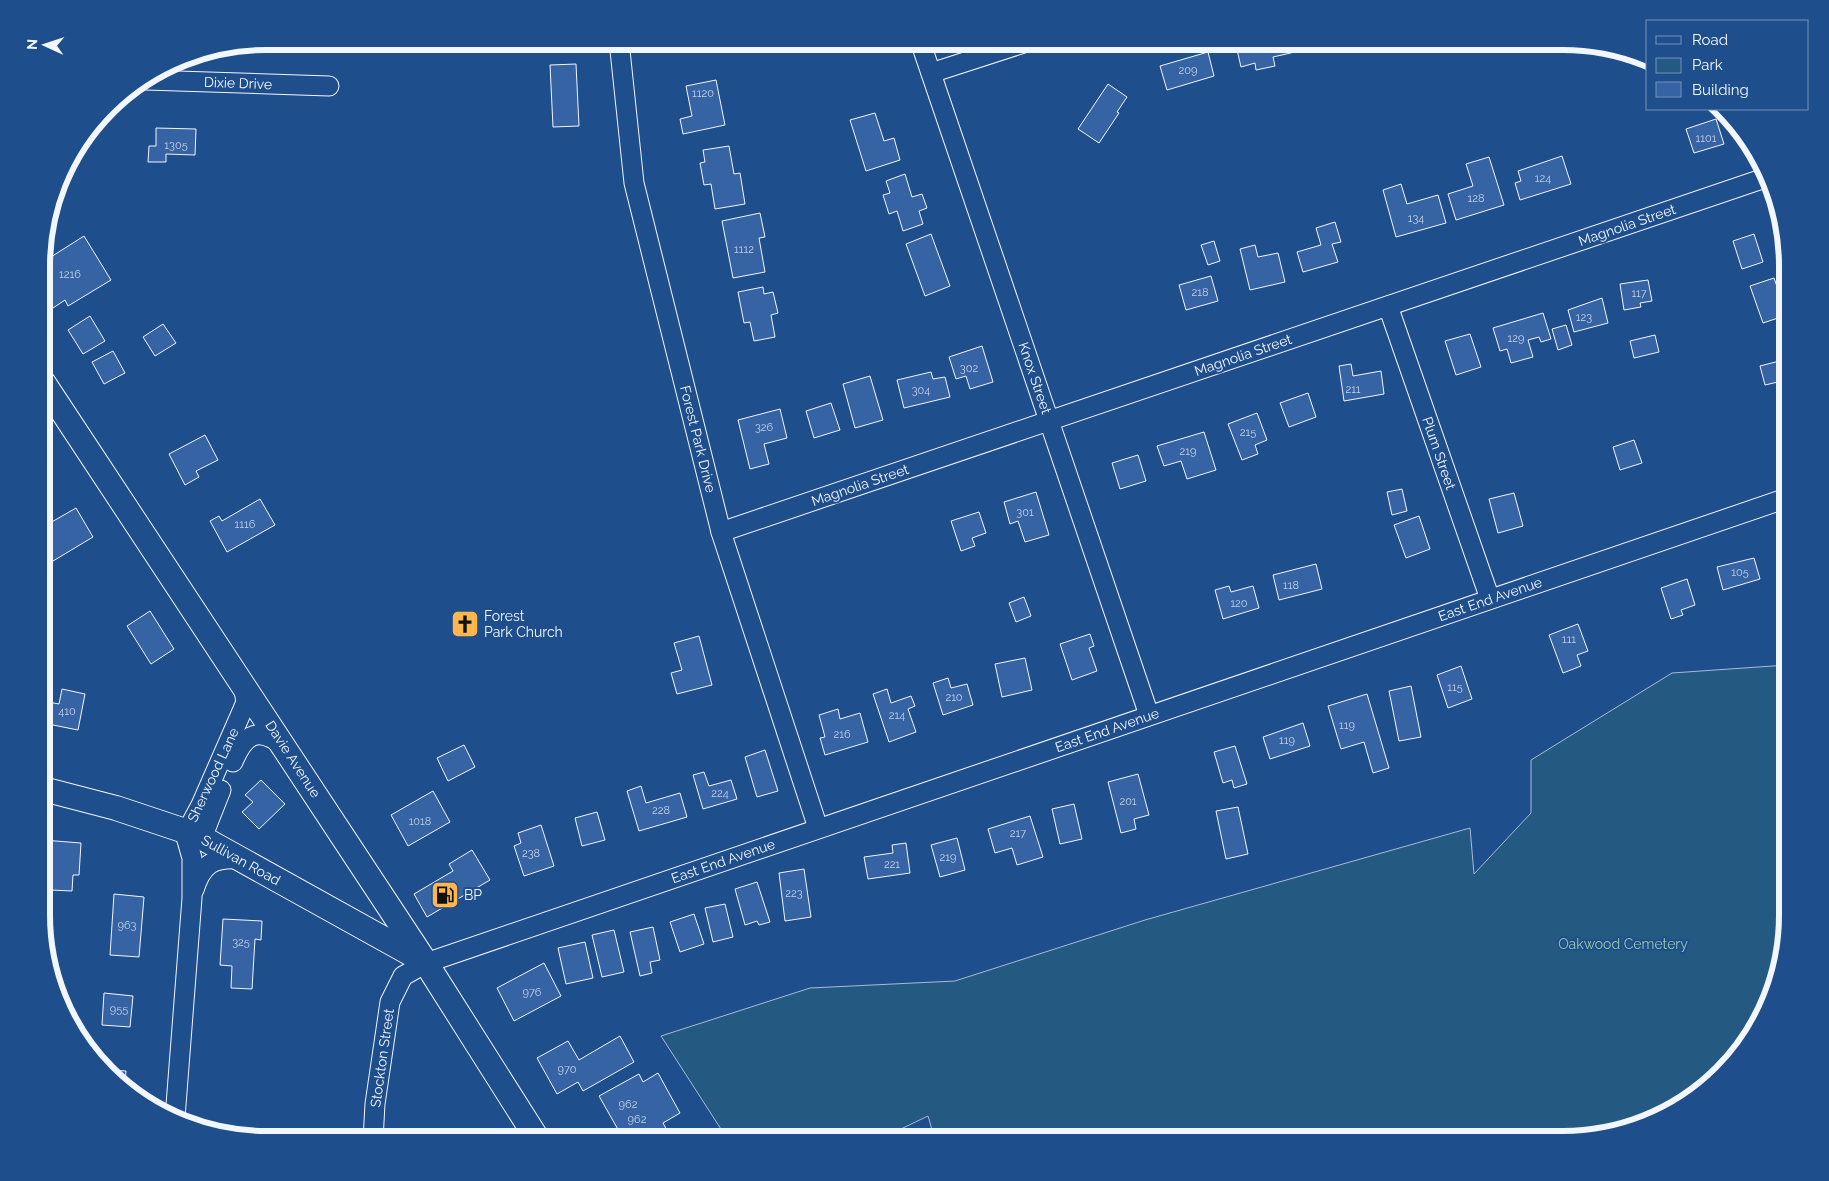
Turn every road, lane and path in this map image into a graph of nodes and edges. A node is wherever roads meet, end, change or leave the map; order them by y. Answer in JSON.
{"nodes":[{"id":1,"x":620,"y":50,"type":"edge"},
{"id":2,"x":923,"y":50,"type":"edge"},
{"id":3,"x":1002,"y":50,"type":"edge"},
{"id":4,"x":931,"y":73,"type":"junction"},
{"id":5,"x":156,"y":80,"type":"edge"},
{"id":6,"x":329,"y":86,"type":"dead end"},
{"id":7,"x":1761,"y":179,"type":"edge"},
{"id":8,"x":1388,"y":306,"type":"junction"},
{"id":9,"x":50,"y":393,"type":"edge"},
{"id":10,"x":1049,"y":421,"type":"junction"},
{"id":11,"x":1779,"y":501,"type":"edge"},
{"id":12,"x":721,"y":532,"type":"junction"},
{"id":13,"x":1490,"y":599,"type":"junction"},
{"id":14,"x":242,"y":683,"type":"junction"},
{"id":15,"x":1149,"y":715,"type":"junction"},
{"id":16,"x":285,"y":748,"type":"junction"},
{"id":17,"x":50,"y":791,"type":"edge"},
{"id":18,"x":818,"y":828,"type":"junction"},
{"id":19,"x":194,"y":834,"type":"junction"},
{"id":20,"x":240,"y":859,"type":"junction"},
{"id":21,"x":192,"y":898,"type":"junction"},
{"id":22,"x":426,"y":963,"type":"junction"},
{"id":23,"x":175,"y":1111,"type":"edge"},
{"id":24,"x":374,"y":1131,"type":"edge"},
{"id":25,"x":532,"y":1131,"type":"edge"}],
"edges":[{"from":1,"to":12,"type":"street","name":"Forest Park Drive"},
{"from":2,"to":4,"type":"street","name":"Knox Street"},
{"from":3,"to":4,"type":"street"},
{"from":4,"to":10,"type":"street","name":"Knox Street"},
{"from":5,"to":6,"type":"street","name":"Dixie Drive"},
{"from":7,"to":8,"type":"street","name":"Magnolia Street"},
{"from":8,"to":10,"type":"street","name":"Magnolia Street"},
{"from":8,"to":13,"type":"street","name":"Plum Street"},
{"from":9,"to":14,"type":"main road","name":"Davie Avenue"},
{"from":10,"to":12,"type":"street","name":"Magnolia Street"},
{"from":10,"to":15,"type":"street","name":"Knox Street"},
{"from":11,"to":13,"type":"street","name":"East End Avenue"},
{"from":12,"to":18,"type":"street","name":"Forest Park Drive"},
{"from":13,"to":15,"type":"street","name":"East End Avenue"},
{"from":14,"to":16,"type":"main road","name":"Davie Avenue"},
{"from":14,"to":19,"type":"street","name":"Sherwood Lane"},
{"from":15,"to":18,"type":"street","name":"East End Avenue"},
{"from":16,"to":19,"type":"street","name":"Sherwood Lane"},
{"from":16,"to":22,"type":"main road","name":"Davie Avenue"},
{"from":17,"to":19,"type":"main road","name":"Sullivan Road"},
{"from":18,"to":22,"type":"street","name":"East End Avenue"},
{"from":19,"to":20,"type":"main road","name":"Sullivan Road"},
{"from":19,"to":21,"type":"street","name":"Sherwood Lane"},
{"from":20,"to":21,"type":"street","name":"Sherwood Lane"},
{"from":20,"to":22,"type":"main road","name":"Sullivan Road"},
{"from":21,"to":23,"type":"street","name":"Sherwood Lane"},
{"from":22,"to":24,"type":"street","name":"Stockton Street"},
{"from":22,"to":25,"type":"main road","name":"Davie Avenue"}]}
